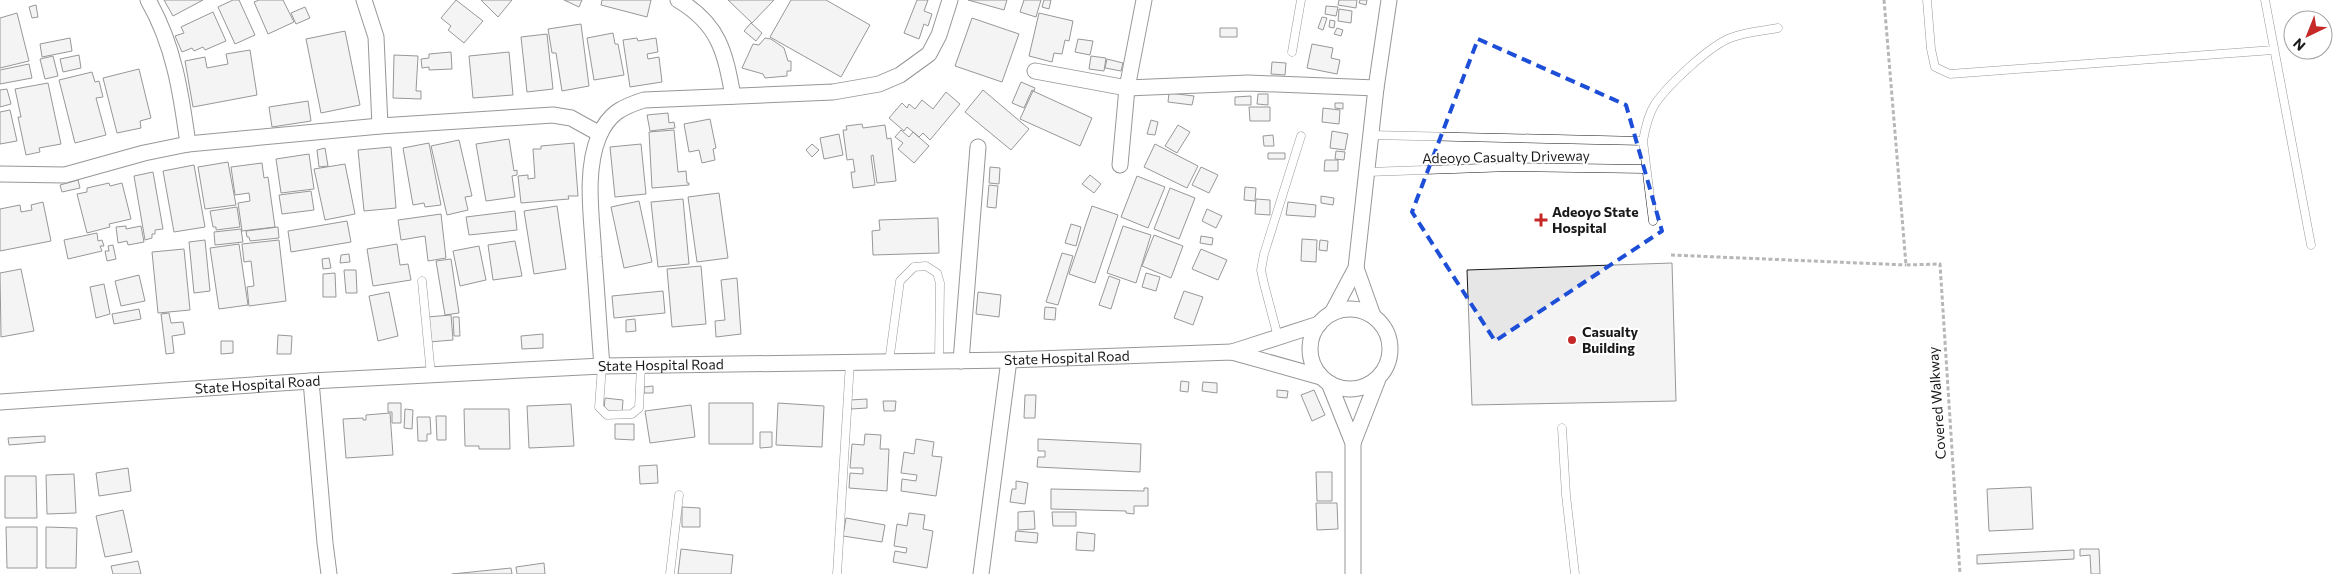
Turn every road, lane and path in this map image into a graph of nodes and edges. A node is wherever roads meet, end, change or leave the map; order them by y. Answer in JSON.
{"nodes":[{"id":1,"x":148,"y":0,"type":"edge"},
{"id":2,"x":364,"y":0,"type":"edge"},
{"id":3,"x":678,"y":0,"type":"edge"},
{"id":4,"x":950,"y":0,"type":"edge"},
{"id":5,"x":1144,"y":0,"type":"edge"},
{"id":6,"x":1301,"y":0,"type":"edge"},
{"id":7,"x":1389,"y":0,"type":"edge"},
{"id":8,"x":1884,"y":0,"type":"edge"},
{"id":9,"x":1927,"y":0,"type":"edge"},
{"id":10,"x":2265,"y":0,"type":"edge"},
{"id":11,"x":1778,"y":28,"type":"dead end"},
{"id":12,"x":2273,"y":50,"type":"junction"},
{"id":13,"x":1292,"y":52,"type":"dead end"},
{"id":14,"x":1035,"y":71,"type":"dead end"},
{"id":15,"x":1127,"y":88,"type":"junction"},
{"id":16,"x":1376,"y":88,"type":"junction"},
{"id":17,"x":732,"y":96,"type":"junction"},
{"id":18,"x":380,"y":126,"type":"junction"},
{"id":19,"x":600,"y":134,"type":"junction"},
{"id":20,"x":1371,"y":135,"type":"junction"},
{"id":21,"x":1301,"y":136,"type":"dead end"},
{"id":22,"x":1643,"y":140,"type":"junction"},
{"id":23,"x":188,"y":144,"type":"junction"},
{"id":24,"x":978,"y":146,"type":"dead end"},
{"id":25,"x":1120,"y":164,"type":"dead end"},
{"id":26,"x":1645,"y":168,"type":"junction"},
{"id":27,"x":1367,"y":172,"type":"junction"},
{"id":28,"x":0,"y":174,"type":"edge"},
{"id":29,"x":1653,"y":221,"type":"dead end"},
{"id":30,"x":2311,"y":245,"type":"dead end"},
{"id":31,"x":1672,"y":255,"type":"dead end"},
{"id":32,"x":1906,"y":265,"type":"junction"},
{"id":33,"x":1356,"y":268,"type":"junction"},
{"id":34,"x":422,"y":281,"type":"dead end"},
{"id":35,"x":1332,"y":313,"type":"junction"},
{"id":36,"x":1373,"y":316,"type":"junction"},
{"id":37,"x":1319,"y":324,"type":"junction"},
{"id":38,"x":1278,"y":337,"type":"junction"},
{"id":39,"x":1232,"y":352,"type":"junction"},
{"id":40,"x":1008,"y":360,"type":"junction"},
{"id":41,"x":939,"y":361,"type":"junction"},
{"id":42,"x":961,"y":361,"type":"junction"},
{"id":43,"x":850,"y":362,"type":"junction"},
{"id":44,"x":889,"y":362,"type":"junction"},
{"id":45,"x":602,"y":366,"type":"junction"},
{"id":46,"x":641,"y":366,"type":"junction"},
{"id":47,"x":431,"y":375,"type":"junction"},
{"id":48,"x":1378,"y":379,"type":"junction"},
{"id":49,"x":1325,"y":380,"type":"junction"},
{"id":50,"x":311,"y":381,"type":"junction"},
{"id":51,"x":0,"y":402,"type":"edge"},
{"id":52,"x":1562,"y":428,"type":"dead end"},
{"id":53,"x":1353,"y":443,"type":"junction"},
{"id":54,"x":679,"y":495,"type":"dead end"},
{"id":55,"x":330,"y":574,"type":"edge"},
{"id":56,"x":670,"y":574,"type":"edge"},
{"id":57,"x":837,"y":574,"type":"edge"},
{"id":58,"x":981,"y":574,"type":"edge"},
{"id":59,"x":1353,"y":574,"type":"edge"},
{"id":60,"x":1575,"y":574,"type":"edge"},
{"id":61,"x":1960,"y":574,"type":"edge"}],
"edges":[{"from":1,"to":23,"type":"street"},
{"from":2,"to":18,"type":"street"},
{"from":3,"to":17,"type":"street"},
{"from":4,"to":17,"type":"street"},
{"from":5,"to":15,"type":"street"},
{"from":6,"to":13,"type":"lane"},
{"from":7,"to":16,"type":"street"},
{"from":8,"to":32,"type":"path"},
{"from":9,"to":12,"type":"lane"},
{"from":10,"to":12,"type":"lane"},
{"from":11,"to":22,"type":"lane"},
{"from":12,"to":30,"type":"lane"},
{"from":14,"to":15,"type":"street"},
{"from":15,"to":16,"type":"street"},
{"from":15,"to":25,"type":"street"},
{"from":16,"to":20,"type":"street"},
{"from":17,"to":19,"type":"street"},
{"from":18,"to":19,"type":"street"},
{"from":18,"to":23,"type":"street"},
{"from":19,"to":45,"type":"street"},
{"from":20,"to":22,"type":"lane","name":"Adeoyo Casualty Driveway"},
{"from":20,"to":27,"type":"street"},
{"from":21,"to":38,"type":"lane"},
{"from":22,"to":26,"type":"lane"},
{"from":23,"to":28,"type":"street"},
{"from":24,"to":42,"type":"street"},
{"from":26,"to":27,"type":"lane","name":"Adeoyo Casualty Driveway"},
{"from":26,"to":29,"type":"lane"},
{"from":27,"to":33,"type":"street"},
{"from":31,"to":32,"type":"path","name":"Covered Walkway"},
{"from":32,"to":61,"type":"path","name":"Covered Walkway"},
{"from":33,"to":35,"type":"street"},
{"from":33,"to":36,"type":"street"},
{"from":34,"to":47,"type":"lane"},
{"from":35,"to":36,"type":"street"},
{"from":35,"to":37,"type":"street"},
{"from":36,"to":48,"type":"street"},
{"from":37,"to":38,"type":"street"},
{"from":37,"to":49,"type":"street"},
{"from":38,"to":39,"type":"street"},
{"from":39,"to":40,"type":"street","name":"State Hospital Road"},
{"from":39,"to":49,"type":"street","name":"State Hospital Road"},
{"from":40,"to":42,"type":"street","name":"State Hospital Road"},
{"from":40,"to":58,"type":"street"},
{"from":41,"to":42,"type":"street","name":"State Hospital Road"},
{"from":41,"to":44,"type":"street","name":"State Hospital Road"},
{"from":41,"to":44,"type":"lane"},
{"from":43,"to":44,"type":"street","name":"State Hospital Road"},
{"from":43,"to":46,"type":"street","name":"State Hospital Road"},
{"from":43,"to":57,"type":"lane"},
{"from":45,"to":46,"type":"street","name":"State Hospital Road"},
{"from":45,"to":46,"type":"lane"},
{"from":45,"to":47,"type":"street","name":"State Hospital Road"},
{"from":47,"to":50,"type":"street","name":"State Hospital Road"},
{"from":48,"to":49,"type":"street"},
{"from":48,"to":53,"type":"street"},
{"from":49,"to":53,"type":"street"},
{"from":50,"to":51,"type":"street","name":"State Hospital Road"},
{"from":50,"to":55,"type":"street"},
{"from":52,"to":60,"type":"lane"},
{"from":53,"to":59,"type":"street"},
{"from":54,"to":56,"type":"lane"}]}
